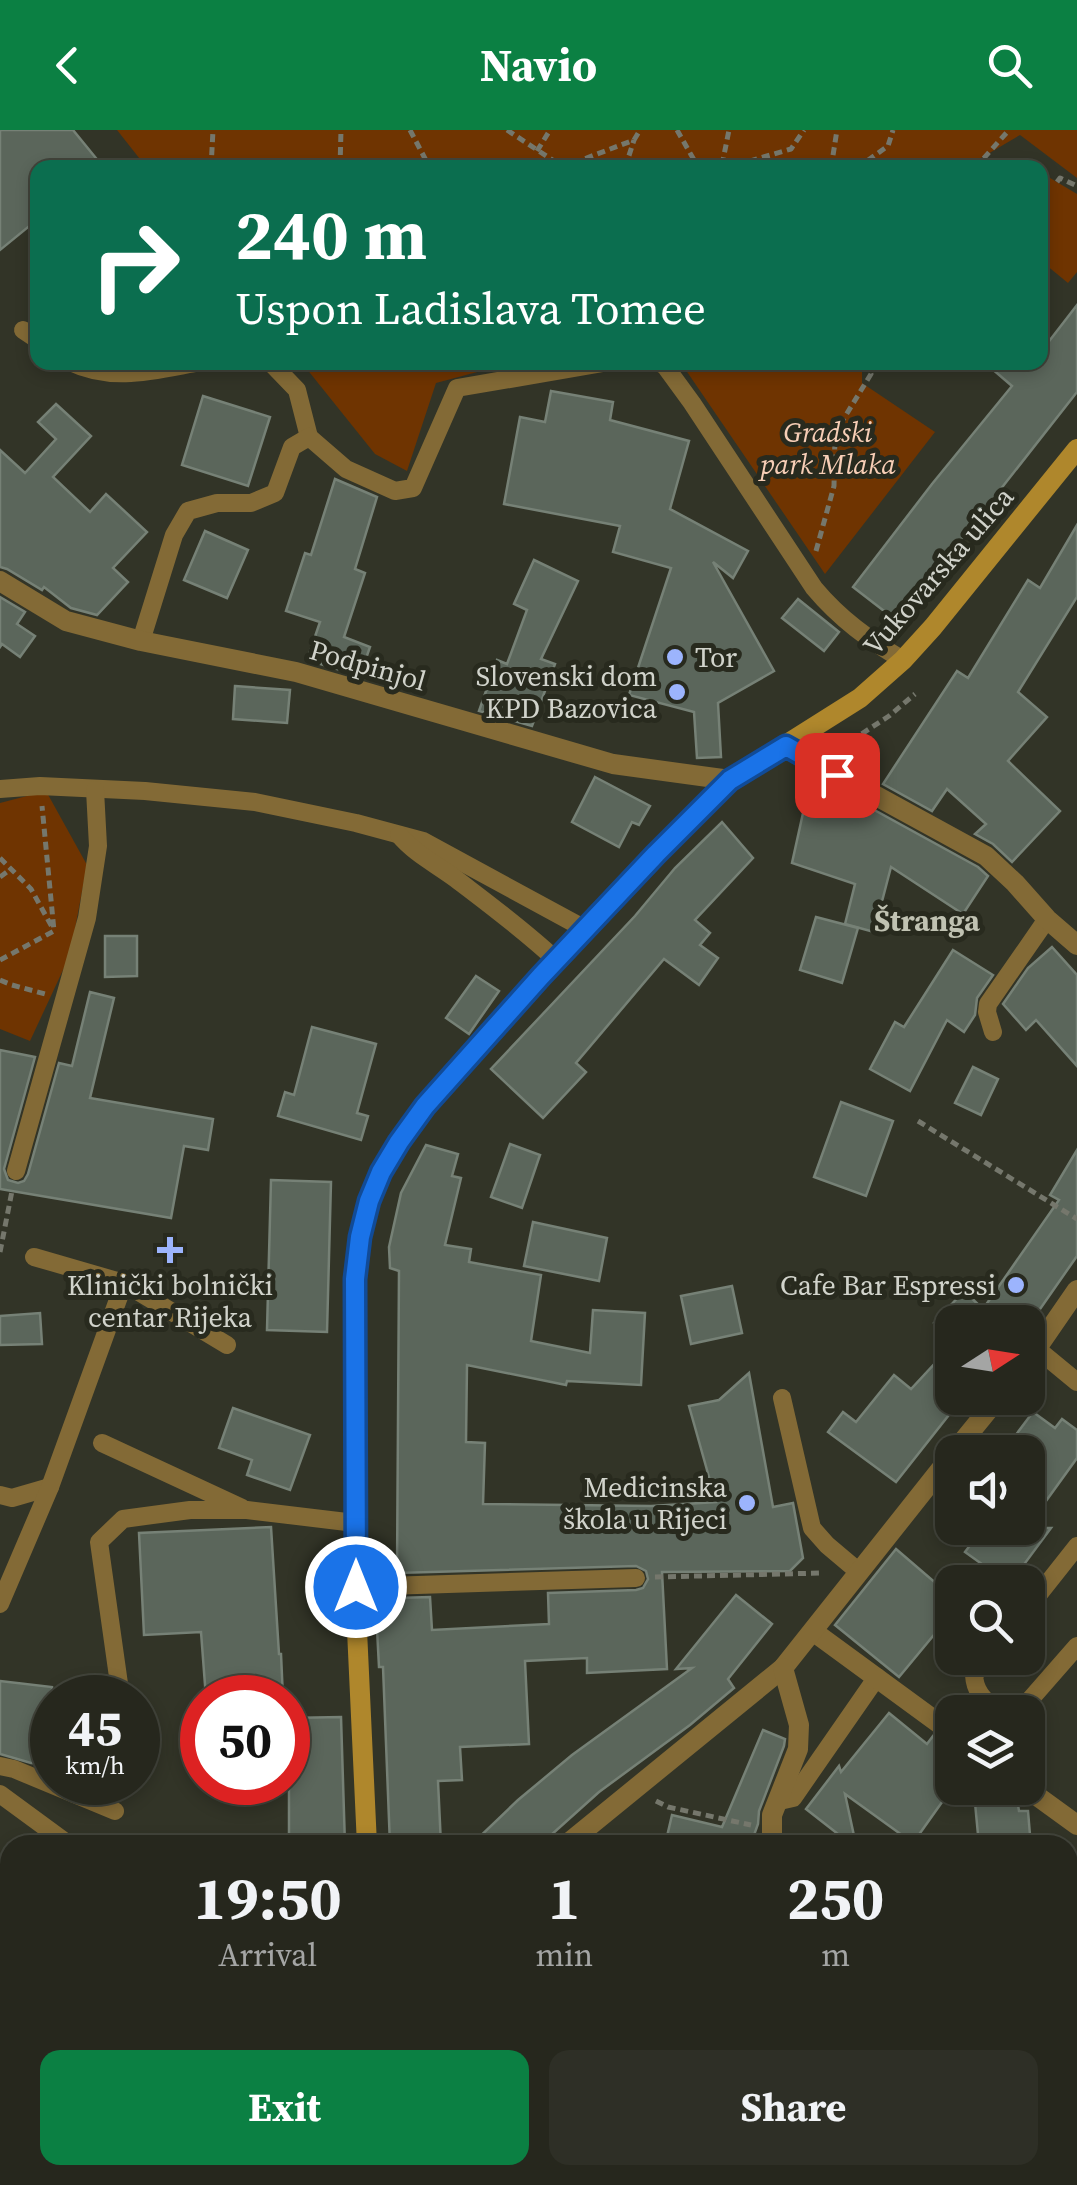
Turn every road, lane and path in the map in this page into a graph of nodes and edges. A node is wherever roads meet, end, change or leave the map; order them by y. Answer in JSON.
{"nodes":[{"id":1,"x":213,"y":130,"type":"edge"},
{"id":2,"x":341,"y":130,"type":"edge"},
{"id":3,"x":410,"y":130,"type":"edge"},
{"id":4,"x":507,"y":130,"type":"edge"},
{"id":5,"x":550,"y":130,"type":"edge"},
{"id":6,"x":640,"y":130,"type":"edge"},
{"id":7,"x":677,"y":130,"type":"edge"},
{"id":8,"x":729,"y":130,"type":"edge"},
{"id":9,"x":804,"y":130,"type":"edge"},
{"id":10,"x":836,"y":130,"type":"edge"},
{"id":11,"x":893,"y":130,"type":"edge"},
{"id":12,"x":1009,"y":130,"type":"edge"},
{"id":13,"x":634,"y":140,"type":"junction"},
{"id":14,"x":537,"y":151,"type":"junction"},
{"id":15,"x":211,"y":160,"type":"edge"},
{"id":16,"x":340,"y":160,"type":"edge"},
{"id":17,"x":426,"y":160,"type":"edge"},
{"id":18,"x":552,"y":160,"type":"edge"},
{"id":19,"x":581,"y":160,"type":"edge"},
{"id":20,"x":628,"y":160,"type":"edge"},
{"id":21,"x":694,"y":160,"type":"edge"},
{"id":22,"x":723,"y":160,"type":"edge"},
{"id":23,"x":754,"y":160,"type":"edge"},
{"id":24,"x":832,"y":160,"type":"edge"},
{"id":25,"x":868,"y":160,"type":"edge"},
{"id":26,"x":982,"y":160,"type":"edge"},
{"id":27,"x":1056,"y":182,"type":"dead end"},
{"id":28,"x":1077,"y":186,"type":"edge"},
{"id":29,"x":85,"y":370,"type":"edge"},
{"id":30,"x":152,"y":370,"type":"edge"},
{"id":31,"x":277,"y":370,"type":"edge"},
{"id":32,"x":562,"y":370,"type":"edge"},
{"id":33,"x":668,"y":370,"type":"edge"},
{"id":34,"x":870,"y":370,"type":"edge"},
{"id":35,"x":873,"y":370,"type":"edge"},
{"id":36,"x":871,"y":374,"type":"junction"},
{"id":37,"x":309,"y":436,"type":"junction"},
{"id":38,"x":1077,"y":450,"type":"edge"},
{"id":39,"x":808,"y":578,"type":"junction"},
{"id":40,"x":0,"y":580,"type":"edge"},
{"id":41,"x":141,"y":640,"type":"junction"},
{"id":42,"x":903,"y":660,"type":"junction"},
{"id":43,"x":915,"y":694,"type":"dead end"},
{"id":44,"x":786,"y":746,"type":"junction"},
{"id":45,"x":838,"y":749,"type":"dead end"},
{"id":46,"x":730,"y":780,"type":"junction"},
{"id":47,"x":40,"y":786,"type":"junction"},
{"id":48,"x":0,"y":789,"type":"edge"},
{"id":49,"x":95,"y":790,"type":"junction"},
{"id":50,"x":398,"y":835,"type":"junction"},
{"id":51,"x":0,"y":858,"type":"edge"},
{"id":52,"x":11,"y":869,"type":"junction"},
{"id":53,"x":0,"y":877,"type":"edge"},
{"id":54,"x":1047,"y":919,"type":"junction"},
{"id":55,"x":585,"y":929,"type":"junction"},
{"id":56,"x":54,"y":932,"type":"junction"},
{"id":57,"x":1077,"y":946,"type":"edge"},
{"id":58,"x":78,"y":952,"type":"junction"},
{"id":59,"x":0,"y":960,"type":"edge"},
{"id":60,"x":556,"y":960,"type":"junction"},
{"id":61,"x":0,"y":980,"type":"edge"},
{"id":62,"x":64,"y":1000,"type":"junction"},
{"id":63,"x":993,"y":1032,"type":"dead end"},
{"id":64,"x":918,"y":1121,"type":"dead end"},
{"id":65,"x":16,"y":1171,"type":"joint"},
{"id":66,"x":1077,"y":1219,"type":"edge"},
{"id":67,"x":0,"y":1252,"type":"edge"},
{"id":68,"x":34,"y":1257,"type":"dead end"},
{"id":69,"x":124,"y":1283,"type":"junction"},
{"id":70,"x":1077,"y":1290,"type":"edge"},
{"id":71,"x":1045,"y":1336,"type":"edge"},
{"id":72,"x":227,"y":1344,"type":"dead end"},
{"id":73,"x":1045,"y":1363,"type":"edge"},
{"id":74,"x":1077,"y":1382,"type":"edge"},
{"id":75,"x":782,"y":1398,"type":"dead end"},
{"id":76,"x":984,"y":1415,"type":"edge"},
{"id":77,"x":968,"y":1435,"type":"edge"},
{"id":78,"x":102,"y":1443,"type":"dead end"},
{"id":79,"x":935,"y":1477,"type":"edge"},
{"id":80,"x":50,"y":1487,"type":"junction"},
{"id":81,"x":0,"y":1495,"type":"edge"},
{"id":82,"x":247,"y":1510,"type":"junction"},
{"id":83,"x":355,"y":1524,"type":"junction"},
{"id":84,"x":1077,"y":1546,"type":"edge"},
{"id":85,"x":859,"y":1572,"type":"junction"},
{"id":86,"x":832,"y":1573,"type":"dead end"},
{"id":87,"x":636,"y":1578,"type":"joint"},
{"id":88,"x":1045,"y":1586,"type":"edge"},
{"id":89,"x":356,"y":1587,"type":"junction"},
{"id":90,"x":0,"y":1604,"type":"edge"},
{"id":91,"x":814,"y":1632,"type":"junction"},
{"id":92,"x":1077,"y":1646,"type":"edge"},
{"id":93,"x":784,"y":1668,"type":"junction"},
{"id":94,"x":118,"y":1675,"type":"edge"},
{"id":95,"x":877,"y":1678,"type":"junction"},
{"id":96,"x":1034,"y":1695,"type":"edge"},
{"id":97,"x":935,"y":1721,"type":"edge"},
{"id":98,"x":0,"y":1766,"type":"edge"},
{"id":99,"x":0,"y":1794,"type":"edge"},
{"id":100,"x":779,"y":1798,"type":"junction"},
{"id":101,"x":1045,"y":1802,"type":"edge"},
{"id":102,"x":668,"y":1808,"type":"dead end"},
{"id":103,"x":116,"y":1810,"type":"dead end"},
{"id":104,"x":1077,"y":1825,"type":"edge"},
{"id":105,"x":754,"y":1826,"type":"dead end"},
{"id":106,"x":56,"y":1835,"type":"edge"},
{"id":107,"x":368,"y":1835,"type":"edge"},
{"id":108,"x":578,"y":1835,"type":"edge"},
{"id":109,"x":772,"y":1835,"type":"edge"}],
"edges":[{"from":1,"to":15,"type":"path"},
{"from":2,"to":16,"type":"path"},
{"from":3,"to":17,"type":"path"},
{"from":4,"to":14,"type":"path"},
{"from":5,"to":14,"type":"path"},
{"from":6,"to":13,"type":"path"},
{"from":7,"to":21,"type":"path"},
{"from":8,"to":22,"type":"path"},
{"from":9,"to":23,"type":"path"},
{"from":10,"to":24,"type":"path"},
{"from":11,"to":25,"type":"path"},
{"from":12,"to":26,"type":"path"},
{"from":13,"to":19,"type":"path"},
{"from":13,"to":20,"type":"path"},
{"from":14,"to":18,"type":"path"},
{"from":27,"to":28,"type":"path"},
{"from":29,"to":30,"type":"lane"},
{"from":31,"to":37,"type":"lane"},
{"from":32,"to":37,"type":"lane"},
{"from":33,"to":39,"type":"lane"},
{"from":34,"to":36,"type":"path"},
{"from":35,"to":36,"type":"path"},
{"from":36,"to":39,"type":"path"},
{"from":37,"to":41,"type":"lane"},
{"from":38,"to":42,"type":"main road","name":"Vukovarska ulica"},
{"from":39,"to":42,"type":"lane"},
{"from":40,"to":41,"type":"street","name":"Podpinjol"},
{"from":41,"to":46,"type":"street","name":"Podpinjol"},
{"from":42,"to":44,"type":"main road","name":"Vukovarska ulica"},
{"from":43,"to":45,"type":"path"},
{"from":44,"to":46,"type":"main road","name":"Vukovarska ulica"},
{"from":44,"to":54,"type":"street"},
{"from":46,"to":55,"type":"main road","name":"Vukovarska ulica"},
{"from":47,"to":48,"type":"lane"},
{"from":47,"to":49,"type":"lane"},
{"from":47,"to":56,"type":"path"},
{"from":49,"to":50,"type":"lane"},
{"from":49,"to":58,"type":"lane"},
{"from":50,"to":55,"type":"lane"},
{"from":50,"to":60,"type":"lane"},
{"from":51,"to":52,"type":"path"},
{"from":52,"to":53,"type":"path"},
{"from":52,"to":56,"type":"path"},
{"from":54,"to":57,"type":"street"},
{"from":54,"to":63,"type":"lane"},
{"from":55,"to":60,"type":"main road","name":"Vukovarska ulica"},
{"from":56,"to":58,"type":"path"},
{"from":56,"to":59,"type":"path"},
{"from":58,"to":62,"type":"lane"},
{"from":60,"to":83,"type":"main road","name":"Vukovarska ulica"},
{"from":61,"to":62,"type":"path"},
{"from":62,"to":65,"type":"lane"},
{"from":64,"to":66,"type":"path"},
{"from":65,"to":67,"type":"path"},
{"from":68,"to":69,"type":"lane"},
{"from":69,"to":72,"type":"lane"},
{"from":69,"to":80,"type":"lane"},
{"from":70,"to":71,"type":"street"},
{"from":73,"to":74,"type":"lane"},
{"from":75,"to":85,"type":"lane"},
{"from":76,"to":77,"type":"street"},
{"from":78,"to":82,"type":"lane"},
{"from":79,"to":85,"type":"street"},
{"from":80,"to":81,"type":"lane"},
{"from":80,"to":90,"type":"lane"},
{"from":82,"to":83,"type":"lane"},
{"from":82,"to":94,"type":"lane"},
{"from":83,"to":89,"type":"main road","name":"Vukovarska ulica"},
{"from":84,"to":88,"type":"lane"},
{"from":85,"to":91,"type":"street"},
{"from":86,"to":87,"type":"path"},
{"from":87,"to":89,"type":"lane"},
{"from":89,"to":107,"type":"main road","name":"Vukovarska ulica"},
{"from":91,"to":93,"type":"street"},
{"from":91,"to":95,"type":"street"},
{"from":92,"to":96,"type":"lane"},
{"from":93,"to":100,"type":"street"},
{"from":93,"to":108,"type":"street"},
{"from":95,"to":97,"type":"street"},
{"from":95,"to":100,"type":"lane"},
{"from":98,"to":103,"type":"lane"},
{"from":99,"to":106,"type":"lane"},
{"from":100,"to":109,"type":"street"},
{"from":101,"to":104,"type":"street"},
{"from":102,"to":105,"type":"path"}]}
